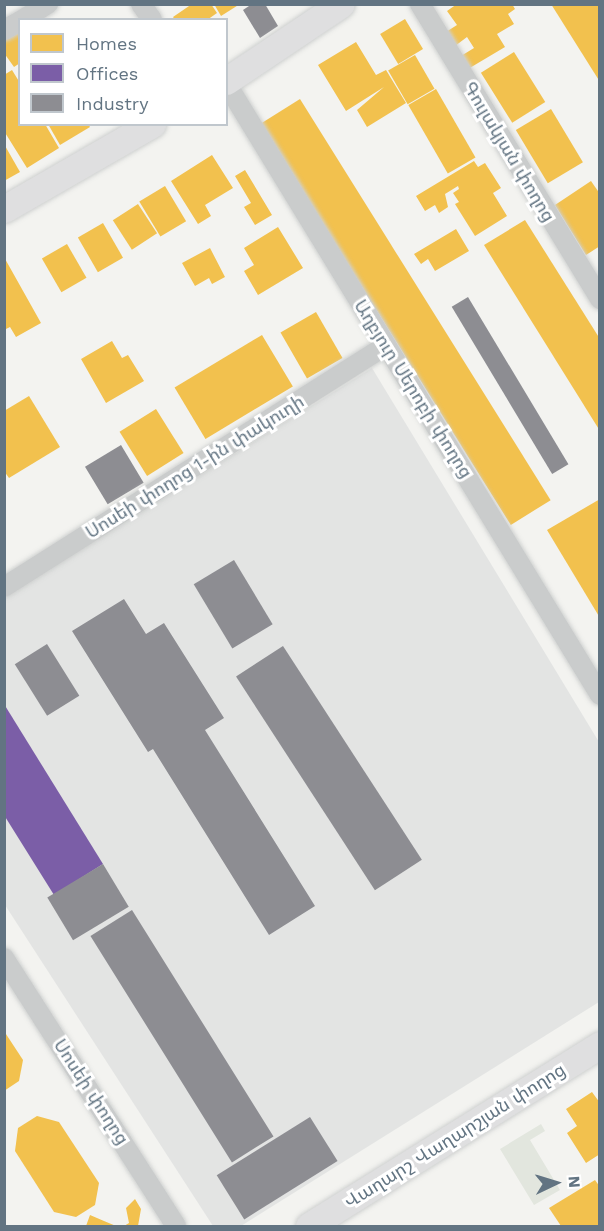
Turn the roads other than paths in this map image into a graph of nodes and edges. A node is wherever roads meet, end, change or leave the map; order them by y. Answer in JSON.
{"nodes":[{"id":1,"x":48,"y":4,"type":"edge"},
{"id":2,"x":141,"y":4,"type":"edge"},
{"id":3,"x":341,"y":4,"type":"edge"},
{"id":4,"x":420,"y":4,"type":"edge"},
{"id":5,"x":24,"y":18,"type":"edge"},
{"id":6,"x":151,"y":18,"type":"edge"},
{"id":7,"x":18,"y":22,"type":"edge"},
{"id":8,"x":4,"y":30,"type":"edge"},
{"id":9,"x":228,"y":81,"type":"edge"},
{"id":10,"x":228,"y":85,"type":"edge"},
{"id":11,"x":149,"y":126,"type":"edge"},
{"id":12,"x":4,"y":209,"type":"edge"},
{"id":13,"x":600,"y":299,"type":"edge"},
{"id":14,"x":385,"y":346,"type":"junction"},
{"id":15,"x":4,"y":587,"type":"edge"},
{"id":16,"x":600,"y":695,"type":"edge"},
{"id":17,"x":4,"y":958,"type":"edge"},
{"id":18,"x":600,"y":1045,"type":"edge"},
{"id":19,"x":177,"y":1227,"type":"edge"},
{"id":20,"x":309,"y":1227,"type":"edge"}],
"edges":[{"from":1,"to":5,"type":"street"},
{"from":2,"to":6,"type":"street"},
{"from":3,"to":9,"type":"street"},
{"from":4,"to":13,"type":"street","name":"Գուլակյան փողոց"},
{"from":7,"to":8,"type":"street"},
{"from":10,"to":14,"type":"street","name":"Աղբյուր Սերոբի փողոց"},
{"from":11,"to":12,"type":"street"},
{"from":14,"to":15,"type":"street","name":"Սոսեի փողոց 1-ին փակուղի"},
{"from":14,"to":16,"type":"street","name":"Աղբյուր Սերոբի փողոց"},
{"from":17,"to":19,"type":"street","name":"Սոսեի փողոց"},
{"from":18,"to":20,"type":"street","name":"Վաղարշ Վաղարշյան փողոց"}]}
